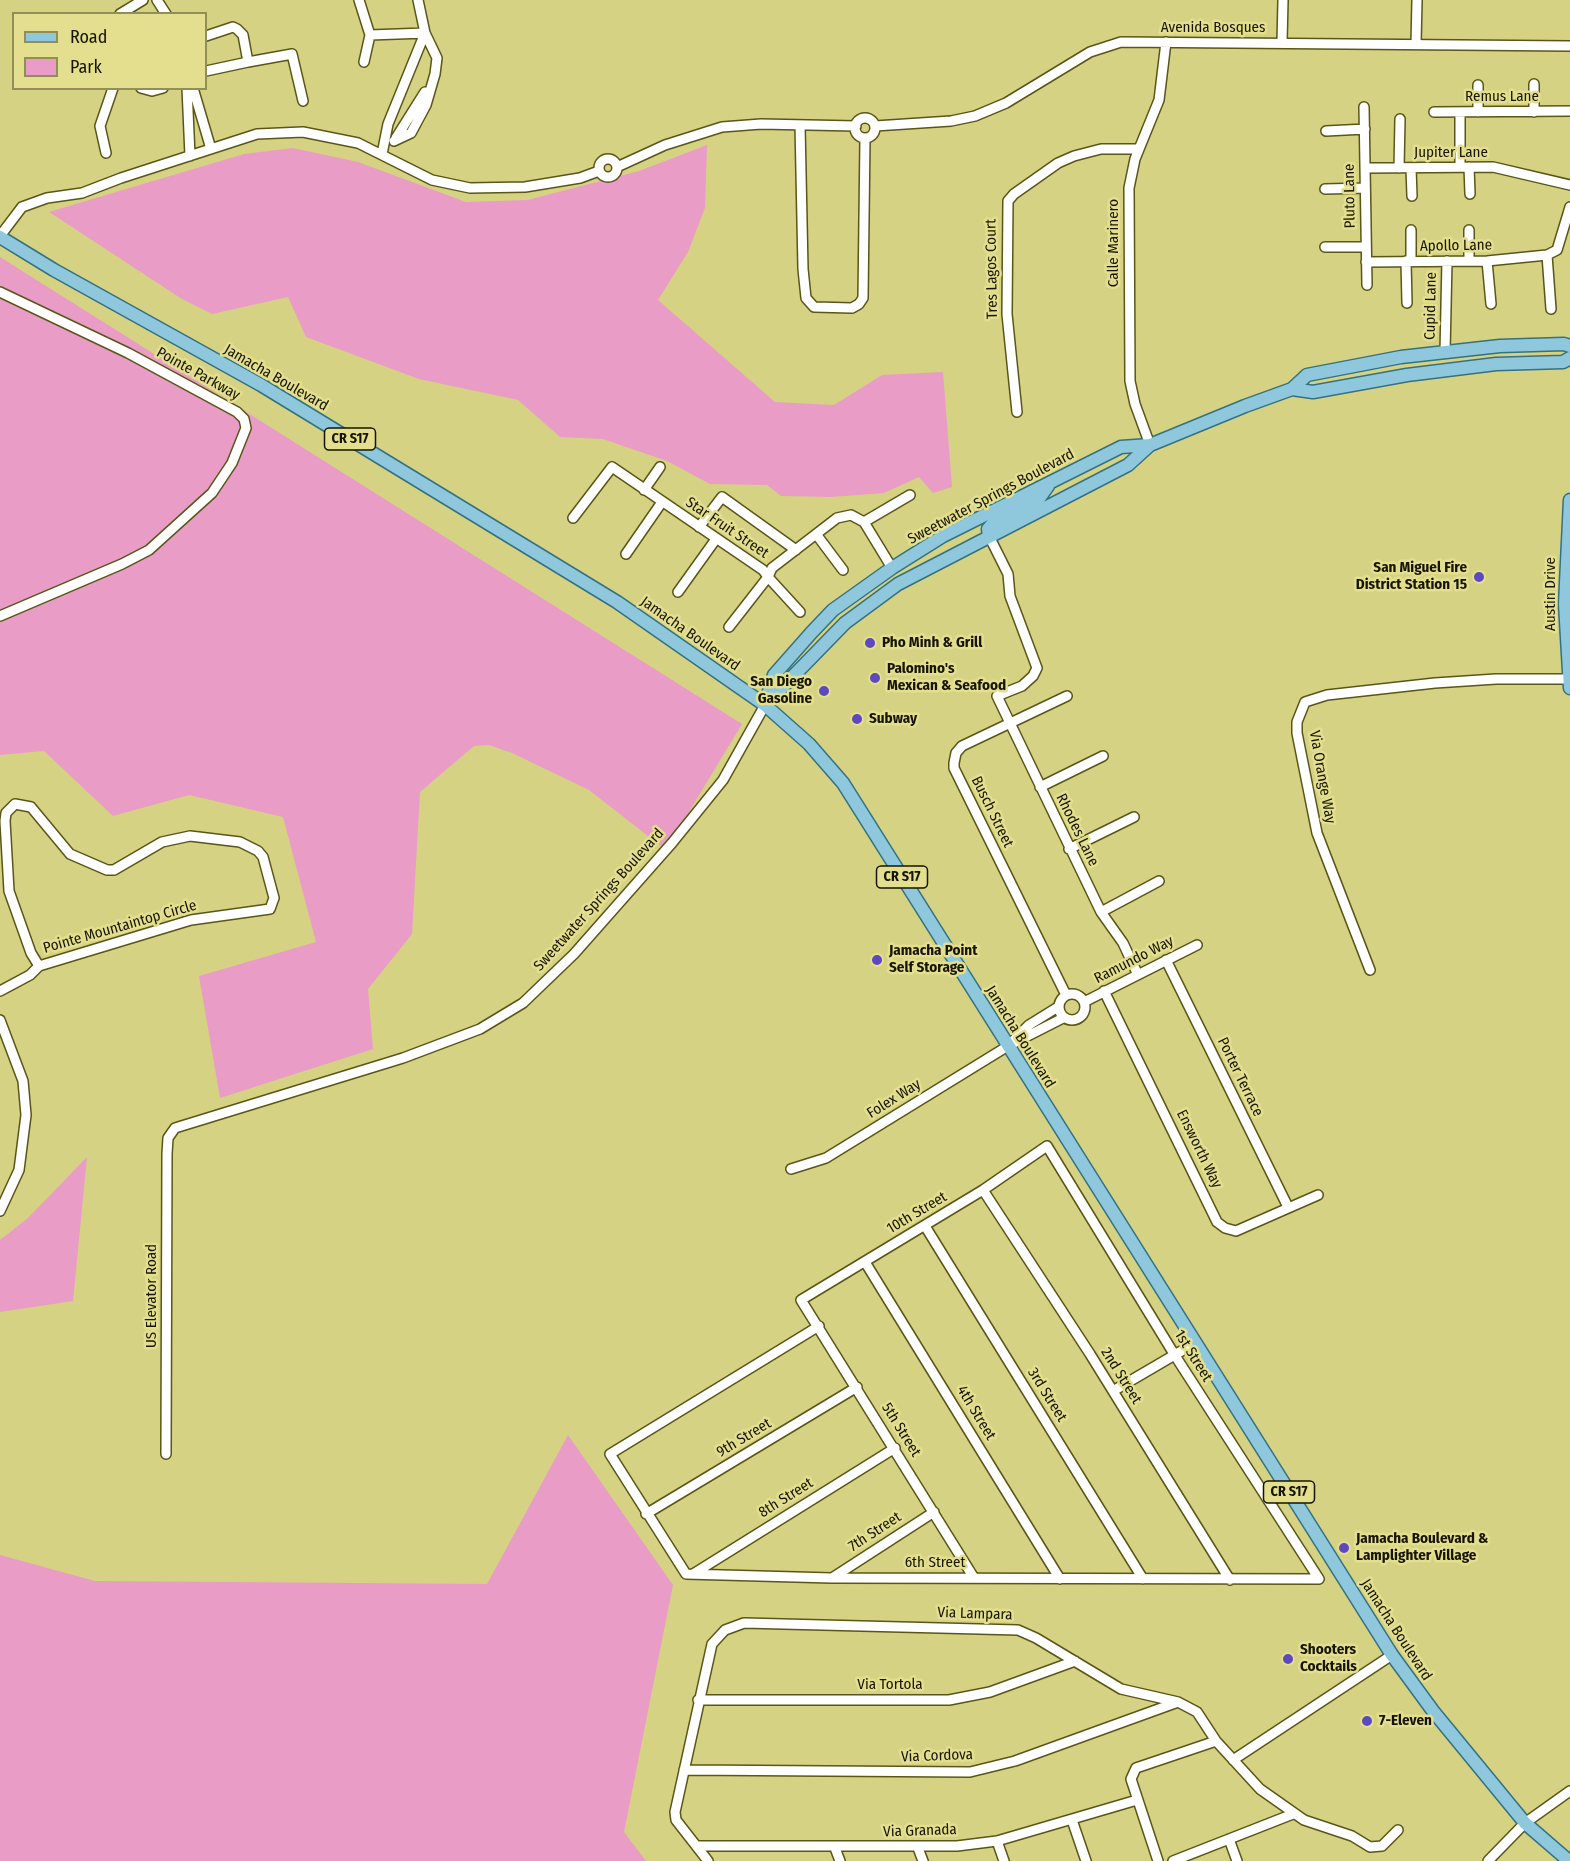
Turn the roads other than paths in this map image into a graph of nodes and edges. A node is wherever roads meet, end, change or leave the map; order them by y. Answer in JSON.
{"nodes":[{"id":1,"x":120,"y":0,"type":"edge"},
{"id":2,"x":143,"y":0,"type":"edge"},
{"id":3,"x":359,"y":0,"type":"edge"},
{"id":4,"x":418,"y":0,"type":"edge"},
{"id":5,"x":1283,"y":0,"type":"edge"},
{"id":6,"x":1417,"y":0,"type":"edge"},
{"id":7,"x":129,"y":9,"type":"junction"},
{"id":8,"x":124,"y":12,"type":"edge"},
{"id":9,"x":425,"y":33,"type":"junction"},
{"id":10,"x":370,"y":35,"type":"junction"},
{"id":11,"x":207,"y":36,"type":"edge"},
{"id":12,"x":1166,"y":42,"type":"junction"},
{"id":13,"x":1282,"y":44,"type":"junction"},
{"id":14,"x":1416,"y":44,"type":"junction"},
{"id":15,"x":1570,"y":46,"type":"edge"},
{"id":16,"x":248,"y":62,"type":"junction"},
{"id":17,"x":364,"y":62,"type":"dead end"},
{"id":18,"x":207,"y":71,"type":"edge"},
{"id":19,"x":1534,"y":84,"type":"dead end"},
{"id":20,"x":1478,"y":85,"type":"dead end"},
{"id":21,"x":112,"y":90,"type":"edge"},
{"id":22,"x":187,"y":90,"type":"edge"},
{"id":23,"x":195,"y":90,"type":"edge"},
{"id":24,"x":303,"y":101,"type":"dead end"},
{"id":25,"x":1365,"y":107,"type":"dead end"},
{"id":26,"x":200,"y":111,"type":"junction"},
{"id":27,"x":1570,"y":111,"type":"edge"},
{"id":28,"x":1434,"y":112,"type":"dead end"},
{"id":29,"x":1460,"y":112,"type":"junction"},
{"id":30,"x":1478,"y":112,"type":"junction"},
{"id":31,"x":1534,"y":112,"type":"junction"},
{"id":32,"x":187,"y":114,"type":"junction"},
{"id":33,"x":1400,"y":119,"type":"dead end"},
{"id":34,"x":801,"y":125,"type":"junction"},
{"id":35,"x":856,"y":126,"type":"junction"},
{"id":36,"x":874,"y":126,"type":"junction"},
{"id":37,"x":1365,"y":129,"type":"junction"},
{"id":38,"x":1326,"y":131,"type":"dead end"},
{"id":39,"x":865,"y":138,"type":"junction"},
{"id":40,"x":211,"y":149,"type":"junction"},
{"id":41,"x":1139,"y":149,"type":"junction"},
{"id":42,"x":106,"y":153,"type":"dead end"},
{"id":43,"x":382,"y":154,"type":"junction"},
{"id":44,"x":190,"y":156,"type":"junction"},
{"id":45,"x":1465,"y":167,"type":"junction"},
{"id":46,"x":1365,"y":168,"type":"junction"},
{"id":47,"x":1400,"y":168,"type":"junction"},
{"id":48,"x":1411,"y":168,"type":"junction"},
{"id":49,"x":1570,"y":185,"type":"edge"},
{"id":50,"x":1365,"y":188,"type":"junction"},
{"id":51,"x":1325,"y":189,"type":"dead end"},
{"id":52,"x":1470,"y":195,"type":"dead end"},
{"id":53,"x":1412,"y":196,"type":"dead end"},
{"id":54,"x":1570,"y":207,"type":"edge"},
{"id":55,"x":1411,"y":230,"type":"dead end"},
{"id":56,"x":1469,"y":230,"type":"dead end"},
{"id":57,"x":0,"y":236,"type":"edge"},
{"id":58,"x":1325,"y":247,"type":"dead end"},
{"id":59,"x":1366,"y":247,"type":"junction"},
{"id":60,"x":1547,"y":255,"type":"junction"},
{"id":61,"x":1408,"y":261,"type":"junction"},
{"id":62,"x":1448,"y":261,"type":"junction"},
{"id":63,"x":1469,"y":261,"type":"junction"},
{"id":64,"x":1487,"y":261,"type":"junction"},
{"id":65,"x":1366,"y":262,"type":"junction"},
{"id":66,"x":1367,"y":285,"type":"dead end"},
{"id":67,"x":0,"y":292,"type":"edge"},
{"id":68,"x":1407,"y":303,"type":"dead end"},
{"id":69,"x":1491,"y":304,"type":"dead end"},
{"id":70,"x":1551,"y":309,"type":"dead end"},
{"id":71,"x":1570,"y":346,"type":"edge"},
{"id":72,"x":1445,"y":352,"type":"junction"},
{"id":73,"x":1570,"y":358,"type":"edge"},
{"id":74,"x":1407,"y":375,"type":"junction"},
{"id":75,"x":1292,"y":389,"type":"junction"},
{"id":76,"x":1017,"y":412,"type":"dead end"},
{"id":77,"x":1150,"y":445,"type":"junction"},
{"id":78,"x":660,"y":467,"type":"dead end"},
{"id":79,"x":1051,"y":482,"type":"junction"},
{"id":80,"x":644,"y":490,"type":"junction"},
{"id":81,"x":910,"y":495,"type":"dead end"},
{"id":82,"x":1570,"y":500,"type":"edge"},
{"id":83,"x":662,"y":502,"type":"junction"},
{"id":84,"x":573,"y":518,"type":"dead end"},
{"id":85,"x":864,"y":522,"type":"junction"},
{"id":86,"x":699,"y":527,"type":"junction"},
{"id":87,"x":816,"y":534,"type":"junction"},
{"id":88,"x":989,"y":536,"type":"junction"},
{"id":89,"x":716,"y":539,"type":"junction"},
{"id":90,"x":796,"y":550,"type":"junction"},
{"id":91,"x":626,"y":554,"type":"dead end"},
{"id":92,"x":892,"y":568,"type":"junction"},
{"id":93,"x":843,"y":570,"type":"dead end"},
{"id":94,"x":768,"y":577,"type":"junction"},
{"id":95,"x":678,"y":592,"type":"dead end"},
{"id":96,"x":800,"y":612,"type":"dead end"},
{"id":97,"x":0,"y":616,"type":"edge"},
{"id":98,"x":850,"y":618,"type":"junction"},
{"id":99,"x":729,"y":627,"type":"dead end"},
{"id":100,"x":1569,"y":683,"type":"edge"},
{"id":101,"x":1067,"y":696,"type":"dead end"},
{"id":102,"x":765,"y":705,"type":"junction"},
{"id":103,"x":1010,"y":722,"type":"junction"},
{"id":104,"x":1103,"y":756,"type":"dead end"},
{"id":105,"x":1040,"y":787,"type":"junction"},
{"id":106,"x":1134,"y":817,"type":"dead end"},
{"id":107,"x":1069,"y":849,"type":"junction"},
{"id":108,"x":1160,"y":880,"type":"dead end"},
{"id":109,"x":1101,"y":912,"type":"junction"},
{"id":110,"x":1197,"y":945,"type":"dead end"},
{"id":111,"x":1166,"y":960,"type":"junction"},
{"id":112,"x":39,"y":966,"type":"junction"},
{"id":113,"x":1370,"y":970,"type":"dead end"},
{"id":114,"x":1137,"y":973,"type":"junction"},
{"id":115,"x":0,"y":991,"type":"edge"},
{"id":116,"x":1104,"y":991,"type":"junction"},
{"id":117,"x":1066,"y":995,"type":"junction"},
{"id":118,"x":1084,"y":1002,"type":"junction"},
{"id":119,"x":1058,"y":1007,"type":"junction"},
{"id":120,"x":1063,"y":1018,"type":"junction"},
{"id":121,"x":0,"y":1020,"type":"edge"},
{"id":122,"x":1008,"y":1046,"type":"junction"},
{"id":123,"x":168,"y":1138,"type":"joint"},
{"id":124,"x":1047,"y":1146,"type":"joint"},
{"id":125,"x":791,"y":1168,"type":"dead end"},
{"id":126,"x":983,"y":1190,"type":"junction"},
{"id":127,"x":1318,"y":1194,"type":"dead end"},
{"id":128,"x":1288,"y":1207,"type":"junction"},
{"id":129,"x":0,"y":1211,"type":"edge"},
{"id":130,"x":925,"y":1226,"type":"junction"},
{"id":131,"x":865,"y":1262,"type":"junction"},
{"id":132,"x":801,"y":1300,"type":"joint"},
{"id":133,"x":819,"y":1326,"type":"junction"},
{"id":134,"x":1195,"y":1343,"type":"junction"},
{"id":135,"x":1174,"y":1354,"type":"junction"},
{"id":136,"x":857,"y":1387,"type":"junction"},
{"id":137,"x":1113,"y":1391,"type":"junction"},
{"id":138,"x":895,"y":1448,"type":"junction"},
{"id":139,"x":166,"y":1454,"type":"dead end"},
{"id":140,"x":934,"y":1512,"type":"junction"},
{"id":141,"x":646,"y":1514,"type":"junction"},
{"id":142,"x":693,"y":1574,"type":"junction"},
{"id":143,"x":832,"y":1578,"type":"junction"},
{"id":144,"x":974,"y":1578,"type":"junction"},
{"id":145,"x":1060,"y":1579,"type":"junction"},
{"id":146,"x":1143,"y":1579,"type":"junction"},
{"id":147,"x":1319,"y":1579,"type":"joint"},
{"id":148,"x":1230,"y":1580,"type":"junction"},
{"id":149,"x":1392,"y":1655,"type":"junction"},
{"id":150,"x":1075,"y":1661,"type":"junction"},
{"id":151,"x":698,"y":1700,"type":"junction"},
{"id":152,"x":1178,"y":1702,"type":"junction"},
{"id":153,"x":1216,"y":1741,"type":"junction"},
{"id":154,"x":1233,"y":1760,"type":"junction"},
{"id":155,"x":684,"y":1770,"type":"junction"},
{"id":156,"x":1570,"y":1791,"type":"edge"},
{"id":157,"x":1137,"y":1800,"type":"junction"},
{"id":158,"x":1293,"y":1814,"type":"junction"},
{"id":159,"x":1072,"y":1820,"type":"junction"},
{"id":160,"x":1525,"y":1823,"type":"junction"},
{"id":161,"x":1398,"y":1830,"type":"dead end"},
{"id":162,"x":1229,"y":1839,"type":"junction"},
{"id":163,"x":997,"y":1841,"type":"junction"},
{"id":164,"x":697,"y":1846,"type":"junction"},
{"id":165,"x":835,"y":1848,"type":"junction"},
{"id":166,"x":918,"y":1848,"type":"junction"},
{"id":167,"x":1158,"y":1859,"type":"edge"},
{"id":168,"x":708,"y":1861,"type":"edge"},
{"id":169,"x":840,"y":1861,"type":"edge"},
{"id":170,"x":923,"y":1861,"type":"edge"},
{"id":171,"x":1004,"y":1861,"type":"edge"},
{"id":172,"x":1086,"y":1861,"type":"edge"},
{"id":173,"x":1173,"y":1861,"type":"edge"},
{"id":174,"x":1237,"y":1861,"type":"edge"},
{"id":175,"x":1488,"y":1861,"type":"edge"},
{"id":176,"x":1569,"y":1861,"type":"edge"}],
"edges":[{"from":1,"to":7,"type":"street"},
{"from":2,"to":7,"type":"street"},
{"from":3,"to":10,"type":"street"},
{"from":4,"to":9,"type":"street"},
{"from":5,"to":13,"type":"street"},
{"from":6,"to":14,"type":"street"},
{"from":7,"to":8,"type":"street"},
{"from":9,"to":10,"type":"street"},
{"from":9,"to":43,"type":"street"},
{"from":9,"to":43,"type":"street"},
{"from":10,"to":17,"type":"street"},
{"from":11,"to":16,"type":"street"},
{"from":12,"to":13,"type":"street","name":"Avenida Bosques"},
{"from":12,"to":36,"type":"street","name":"Avenida Bosques"},
{"from":12,"to":41,"type":"street","name":"Calle Marinero"},
{"from":13,"to":14,"type":"street","name":"Avenida Bosques"},
{"from":14,"to":15,"type":"street","name":"Avenida Bosques"},
{"from":16,"to":18,"type":"street"},
{"from":16,"to":24,"type":"street"},
{"from":19,"to":31,"type":"street"},
{"from":20,"to":30,"type":"street"},
{"from":21,"to":42,"type":"street"},
{"from":22,"to":32,"type":"street"},
{"from":23,"to":26,"type":"street"},
{"from":25,"to":37,"type":"street","name":"Pluto Lane"},
{"from":26,"to":32,"type":"street"},
{"from":26,"to":40,"type":"street"},
{"from":27,"to":31,"type":"street","name":"Remus Lane"},
{"from":28,"to":29,"type":"street","name":"Remus Lane"},
{"from":29,"to":30,"type":"street","name":"Remus Lane"},
{"from":29,"to":45,"type":"street"},
{"from":30,"to":31,"type":"street","name":"Remus Lane"},
{"from":32,"to":44,"type":"street"},
{"from":33,"to":47,"type":"street"},
{"from":34,"to":35,"type":"street"},
{"from":34,"to":39,"type":"street"},
{"from":34,"to":43,"type":"street"},
{"from":35,"to":36,"type":"street"},
{"from":35,"to":39,"type":"street"},
{"from":36,"to":39,"type":"street"},
{"from":37,"to":38,"type":"street"},
{"from":37,"to":46,"type":"street","name":"Pluto Lane"},
{"from":40,"to":43,"type":"street"},
{"from":40,"to":44,"type":"street"},
{"from":41,"to":76,"type":"street","name":"Tres Lagos Court"},
{"from":41,"to":77,"type":"street","name":"Calle Marinero"},
{"from":44,"to":57,"type":"street"},
{"from":45,"to":48,"type":"street","name":"Jupiter Lane"},
{"from":45,"to":49,"type":"street","name":"Jupiter Lane"},
{"from":45,"to":52,"type":"street"},
{"from":46,"to":47,"type":"street","name":"Jupiter Lane"},
{"from":46,"to":50,"type":"street","name":"Pluto Lane"},
{"from":47,"to":48,"type":"street","name":"Jupiter Lane"},
{"from":48,"to":53,"type":"street"},
{"from":50,"to":51,"type":"street"},
{"from":50,"to":59,"type":"street","name":"Pluto Lane"},
{"from":54,"to":60,"type":"street"},
{"from":55,"to":61,"type":"street"},
{"from":56,"to":63,"type":"street"},
{"from":57,"to":102,"type":"main road","name":"Jamacha Boulevard","number":"CR S17"},
{"from":58,"to":59,"type":"street"},
{"from":59,"to":65,"type":"street","name":"Pluto Lane"},
{"from":60,"to":64,"type":"street","name":"Apollo Lane"},
{"from":60,"to":70,"type":"street"},
{"from":61,"to":62,"type":"street","name":"Apollo Lane"},
{"from":61,"to":65,"type":"street","name":"Apollo Lane"},
{"from":61,"to":68,"type":"street"},
{"from":62,"to":63,"type":"street","name":"Apollo Lane"},
{"from":62,"to":72,"type":"street","name":"Cupid Lane"},
{"from":63,"to":64,"type":"street","name":"Apollo Lane"},
{"from":64,"to":69,"type":"street"},
{"from":65,"to":66,"type":"street","name":"Pluto Lane"},
{"from":67,"to":97,"type":"street","name":"Pointe Parkway"},
{"from":71,"to":72,"type":"main road","name":"Sweetwater Springs Boulevard"},
{"from":72,"to":74,"type":"main road"},
{"from":72,"to":75,"type":"main road","name":"Sweetwater Springs Boulevard"},
{"from":73,"to":74,"type":"main road","name":"Sweetwater Springs Boulevard"},
{"from":74,"to":75,"type":"main road","name":"Sweetwater Springs Boulevard"},
{"from":75,"to":77,"type":"main road","name":"Sweetwater Springs Boulevard"},
{"from":77,"to":79,"type":"main road","name":"Sweetwater Springs Boulevard"},
{"from":77,"to":88,"type":"main road","name":"Sweetwater Springs Boulevard"},
{"from":78,"to":80,"type":"street"},
{"from":79,"to":88,"type":"main road"},
{"from":79,"to":92,"type":"main road","name":"Sweetwater Springs Boulevard"},
{"from":80,"to":83,"type":"street","name":"Star Fruit Street"},
{"from":80,"to":84,"type":"street","name":"Star Fruit Street"},
{"from":81,"to":85,"type":"street"},
{"from":82,"to":100,"type":"main road","name":"Austin Drive"},
{"from":83,"to":86,"type":"street","name":"Star Fruit Street"},
{"from":83,"to":91,"type":"street"},
{"from":85,"to":87,"type":"street","name":"Star Fruit Street"},
{"from":85,"to":92,"type":"street"},
{"from":86,"to":89,"type":"street","name":"Star Fruit Street"},
{"from":86,"to":90,"type":"street"},
{"from":87,"to":90,"type":"street","name":"Star Fruit Street"},
{"from":87,"to":93,"type":"street"},
{"from":88,"to":98,"type":"main road","name":"Sweetwater Springs Boulevard"},
{"from":88,"to":103,"type":"street","name":"Rhodes Lane"},
{"from":89,"to":94,"type":"street","name":"Star Fruit Street"},
{"from":89,"to":95,"type":"street"},
{"from":90,"to":94,"type":"street","name":"Star Fruit Street"},
{"from":92,"to":98,"type":"main road"},
{"from":92,"to":102,"type":"main road","name":"Sweetwater Springs Boulevard"},
{"from":94,"to":96,"type":"street"},
{"from":94,"to":99,"type":"street"},
{"from":98,"to":102,"type":"main road","name":"Sweetwater Springs Boulevard"},
{"from":100,"to":113,"type":"street","name":"Via Orange Way"},
{"from":101,"to":103,"type":"street","name":"Busch Street"},
{"from":102,"to":122,"type":"main road","name":"Jamacha Boulevard","number":"CR S17"},
{"from":102,"to":123,"type":"street","name":"Sweetwater Springs Boulevard"},
{"from":103,"to":105,"type":"street","name":"Rhodes Lane"},
{"from":103,"to":117,"type":"street","name":"Busch Street"},
{"from":104,"to":105,"type":"street"},
{"from":105,"to":107,"type":"street","name":"Rhodes Lane"},
{"from":106,"to":107,"type":"street"},
{"from":107,"to":109,"type":"street","name":"Rhodes Lane"},
{"from":108,"to":109,"type":"street"},
{"from":109,"to":114,"type":"street","name":"Rhodes Lane"},
{"from":110,"to":111,"type":"street","name":"Ramundo Way"},
{"from":111,"to":114,"type":"street","name":"Ramundo Way"},
{"from":111,"to":128,"type":"street","name":"Porter Terrace"},
{"from":112,"to":112,"type":"street","name":"Pointe Mountaintop Circle"},
{"from":112,"to":115,"type":"street","name":"Pointe Mountaintop Circle"},
{"from":114,"to":116,"type":"street","name":"Ramundo Way"},
{"from":116,"to":118,"type":"street","name":"Ramundo Way"},
{"from":116,"to":128,"type":"street","name":"Ensworth Way"},
{"from":117,"to":118,"type":"street","name":"Ramundo Way"},
{"from":117,"to":119,"type":"street"},
{"from":118,"to":120,"type":"street","name":"Ramundo Way"},
{"from":119,"to":120,"type":"street"},
{"from":119,"to":122,"type":"street"},
{"from":120,"to":122,"type":"street","name":"Ramundo Way"},
{"from":121,"to":129,"type":"street"},
{"from":122,"to":125,"type":"street","name":"Folex Way"},
{"from":122,"to":134,"type":"main road","name":"Jamacha Boulevard","number":"CR S17"},
{"from":123,"to":139,"type":"street","name":"US Elevator Road"},
{"from":124,"to":126,"type":"street","name":"10th Street"},
{"from":124,"to":135,"type":"street","name":"1st Street"},
{"from":126,"to":130,"type":"street","name":"10th Street"},
{"from":126,"to":137,"type":"street","name":"2nd Street"},
{"from":127,"to":128,"type":"street","name":"Ensworth Way"},
{"from":130,"to":131,"type":"street","name":"10th Street"},
{"from":130,"to":146,"type":"street","name":"3rd Street"},
{"from":131,"to":132,"type":"street","name":"10th Street"},
{"from":131,"to":145,"type":"street","name":"4th Street"},
{"from":132,"to":133,"type":"street","name":"5th Street"},
{"from":133,"to":136,"type":"street","name":"5th Street"},
{"from":133,"to":141,"type":"street"},
{"from":134,"to":135,"type":"street"},
{"from":134,"to":149,"type":"main road","name":"Jamacha Boulevard","number":"CR S17"},
{"from":135,"to":137,"type":"street"},
{"from":135,"to":147,"type":"street","name":"1st Street"},
{"from":136,"to":138,"type":"street","name":"5th Street"},
{"from":136,"to":141,"type":"street","name":"9th Street"},
{"from":137,"to":148,"type":"street","name":"2nd Street"},
{"from":138,"to":140,"type":"street","name":"5th Street"},
{"from":138,"to":142,"type":"street","name":"8th Street"},
{"from":140,"to":143,"type":"street","name":"7th Street"},
{"from":140,"to":144,"type":"street","name":"5th Street"},
{"from":141,"to":142,"type":"street"},
{"from":142,"to":143,"type":"street","name":"6th Street"},
{"from":143,"to":144,"type":"street","name":"6th Street"},
{"from":144,"to":145,"type":"street","name":"6th Street"},
{"from":145,"to":146,"type":"street","name":"6th Street"},
{"from":146,"to":148,"type":"street","name":"6th Street"},
{"from":147,"to":148,"type":"street","name":"6th Street"},
{"from":149,"to":154,"type":"street"},
{"from":149,"to":160,"type":"main road","name":"Jamacha Boulevard","number":"CR S17"},
{"from":150,"to":151,"type":"street","name":"Via Tortola"},
{"from":150,"to":151,"type":"street","name":"Via Lampara"},
{"from":150,"to":152,"type":"street","name":"Via Lampara"},
{"from":151,"to":155,"type":"street","name":"Via Lampara"},
{"from":152,"to":153,"type":"street","name":"Via Lampara"},
{"from":152,"to":155,"type":"street","name":"Via Cordova"},
{"from":153,"to":154,"type":"street","name":"Via Lampara"},
{"from":153,"to":157,"type":"street"},
{"from":154,"to":158,"type":"street","name":"Via Lampara"},
{"from":155,"to":164,"type":"street","name":"Via Lampara"},
{"from":156,"to":160,"type":"street"},
{"from":157,"to":159,"type":"street","name":"Via Granada"},
{"from":157,"to":167,"type":"street"},
{"from":158,"to":161,"type":"street","name":"Via Lampara"},
{"from":158,"to":162,"type":"street"},
{"from":159,"to":163,"type":"street","name":"Via Granada"},
{"from":159,"to":172,"type":"street"},
{"from":160,"to":175,"type":"street"},
{"from":160,"to":176,"type":"main road","name":"Jamacha Boulevard","number":"CR S17"},
{"from":162,"to":173,"type":"street"},
{"from":162,"to":174,"type":"street"},
{"from":163,"to":166,"type":"street","name":"Via Granada"},
{"from":163,"to":171,"type":"street"},
{"from":164,"to":165,"type":"street","name":"Via Granada"},
{"from":164,"to":168,"type":"street","name":"Via Lampara"},
{"from":165,"to":166,"type":"street","name":"Via Granada"},
{"from":165,"to":169,"type":"street"},
{"from":166,"to":170,"type":"street"}]}
